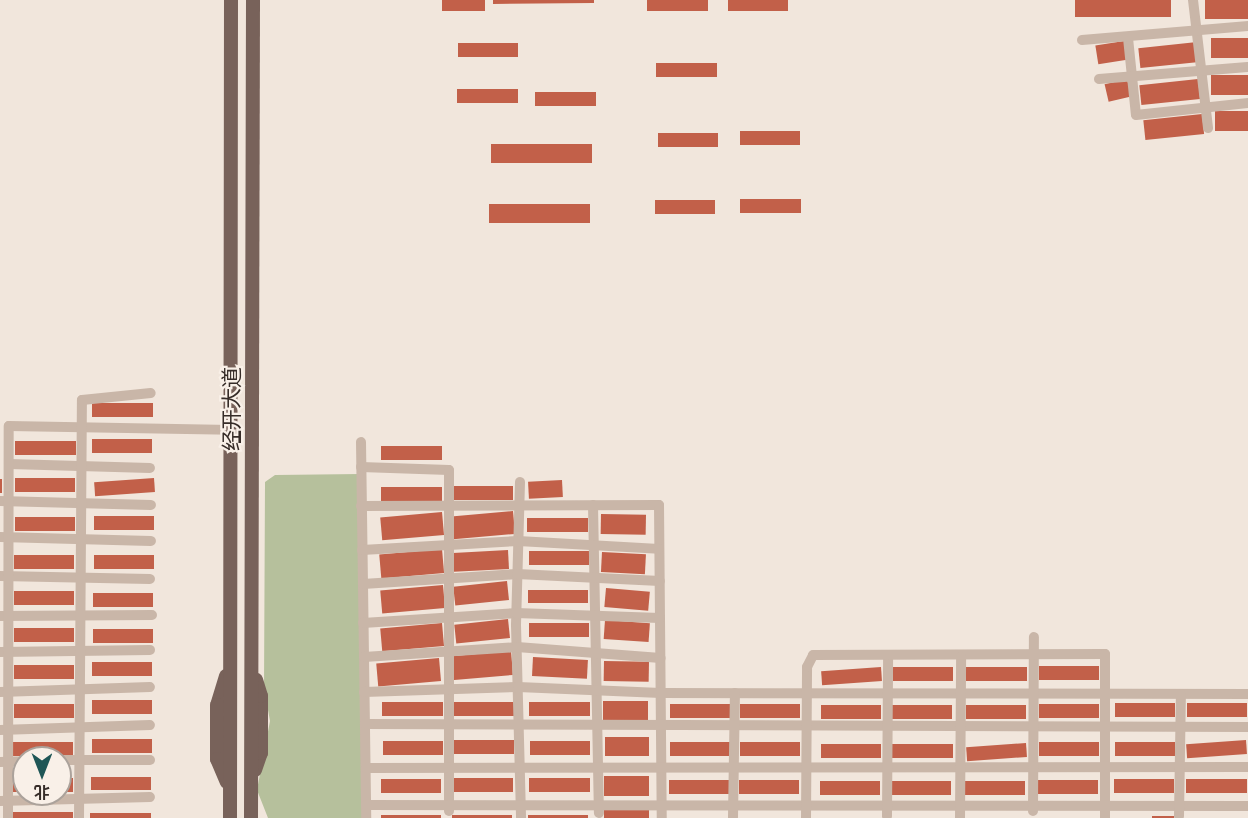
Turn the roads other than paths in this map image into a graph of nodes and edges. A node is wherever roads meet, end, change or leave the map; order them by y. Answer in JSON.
{"nodes":[{"id":1,"x":231,"y":0,"type":"edge"},
{"id":2,"x":253,"y":0,"type":"edge"},
{"id":3,"x":1192,"y":0,"type":"edge"},
{"id":4,"x":1248,"y":26,"type":"edge"},
{"id":5,"x":1196,"y":31,"type":"junction"},
{"id":6,"x":1128,"y":38,"type":"junction"},
{"id":7,"x":1082,"y":40,"type":"dead end"},
{"id":8,"x":1248,"y":67,"type":"edge"},
{"id":9,"x":1201,"y":72,"type":"junction"},
{"id":10,"x":1132,"y":77,"type":"junction"},
{"id":11,"x":1099,"y":79,"type":"dead end"},
{"id":12,"x":1248,"y":104,"type":"edge"},
{"id":13,"x":1206,"y":108,"type":"junction"},
{"id":14,"x":1208,"y":128,"type":"dead end"},
{"id":15,"x":151,"y":393,"type":"dead end"},
{"id":16,"x":82,"y":428,"type":"junction"},
{"id":17,"x":231,"y":430,"type":"junction"},
{"id":18,"x":361,"y":442,"type":"dead end"},
{"id":19,"x":9,"y":464,"type":"junction"},
{"id":20,"x":81,"y":466,"type":"junction"},
{"id":21,"x":361,"y":467,"type":"junction"},
{"id":22,"x":150,"y":468,"type":"dead end"},
{"id":23,"x":520,"y":482,"type":"dead end"},
{"id":24,"x":4,"y":501,"type":"edge"},
{"id":25,"x":81,"y":504,"type":"junction"},
{"id":26,"x":151,"y":505,"type":"dead end"},
{"id":27,"x":593,"y":505,"type":"junction"},
{"id":28,"x":362,"y":506,"type":"junction"},
{"id":29,"x":448,"y":506,"type":"junction"},
{"id":30,"x":519,"y":506,"type":"junction"},
{"id":31,"x":4,"y":537,"type":"edge"},
{"id":32,"x":81,"y":539,"type":"junction"},
{"id":33,"x":151,"y":541,"type":"dead end"},
{"id":34,"x":518,"y":541,"type":"junction"},
{"id":35,"x":448,"y":545,"type":"junction"},
{"id":36,"x":594,"y":546,"type":"junction"},
{"id":37,"x":659,"y":549,"type":"junction"},
{"id":38,"x":362,"y":550,"type":"junction"},
{"id":39,"x":518,"y":574,"type":"junction"},
{"id":40,"x":4,"y":576,"type":"edge"},
{"id":41,"x":81,"y":578,"type":"junction"},
{"id":42,"x":595,"y":578,"type":"junction"},
{"id":43,"x":150,"y":579,"type":"dead end"},
{"id":44,"x":448,"y":579,"type":"junction"},
{"id":45,"x":660,"y":581,"type":"junction"},
{"id":46,"x":363,"y":584,"type":"junction"},
{"id":47,"x":516,"y":613,"type":"junction"},
{"id":48,"x":152,"y":615,"type":"dead end"},
{"id":49,"x":595,"y":615,"type":"junction"},
{"id":50,"x":4,"y":616,"type":"edge"},
{"id":51,"x":80,"y":617,"type":"junction"},
{"id":52,"x":448,"y":617,"type":"junction"},
{"id":53,"x":660,"y":618,"type":"junction"},
{"id":54,"x":363,"y":622,"type":"junction"},
{"id":55,"x":1034,"y":637,"type":"dead end"},
{"id":56,"x":517,"y":647,"type":"junction"},
{"id":57,"x":150,"y":650,"type":"dead end"},
{"id":58,"x":4,"y":652,"type":"edge"},
{"id":59,"x":448,"y":652,"type":"junction"},
{"id":60,"x":80,"y":653,"type":"junction"},
{"id":61,"x":596,"y":653,"type":"junction"},
{"id":62,"x":888,"y":656,"type":"junction"},
{"id":63,"x":1034,"y":656,"type":"junction"},
{"id":64,"x":364,"y":657,"type":"junction"},
{"id":65,"x":961,"y":657,"type":"junction"},
{"id":66,"x":661,"y":658,"type":"junction"},
{"id":67,"x":150,"y":687,"type":"dead end"},
{"id":68,"x":518,"y":687,"type":"junction"},
{"id":69,"x":80,"y":689,"type":"junction"},
{"id":70,"x":448,"y":689,"type":"junction"},
{"id":71,"x":597,"y":690,"type":"junction"},
{"id":72,"x":4,"y":692,"type":"edge"},
{"id":73,"x":364,"y":692,"type":"junction"},
{"id":74,"x":661,"y":693,"type":"junction"},
{"id":75,"x":735,"y":693,"type":"junction"},
{"id":76,"x":807,"y":693,"type":"junction"},
{"id":77,"x":888,"y":693,"type":"junction"},
{"id":78,"x":960,"y":694,"type":"junction"},
{"id":79,"x":1034,"y":694,"type":"junction"},
{"id":80,"x":1105,"y":694,"type":"junction"},
{"id":81,"x":1180,"y":694,"type":"junction"},
{"id":82,"x":1248,"y":694,"type":"edge"},
{"id":83,"x":365,"y":724,"type":"junction"},
{"id":84,"x":150,"y":725,"type":"dead end"},
{"id":85,"x":448,"y":725,"type":"junction"},
{"id":86,"x":519,"y":725,"type":"junction"},
{"id":87,"x":597,"y":725,"type":"junction"},
{"id":88,"x":661,"y":725,"type":"junction"},
{"id":89,"x":80,"y":726,"type":"junction"},
{"id":90,"x":734,"y":726,"type":"junction"},
{"id":91,"x":807,"y":726,"type":"junction"},
{"id":92,"x":887,"y":726,"type":"junction"},
{"id":93,"x":960,"y":726,"type":"junction"},
{"id":94,"x":1034,"y":727,"type":"junction"},
{"id":95,"x":1105,"y":727,"type":"junction"},
{"id":96,"x":1180,"y":727,"type":"junction"},
{"id":97,"x":1248,"y":727,"type":"edge"},
{"id":98,"x":4,"y":729,"type":"edge"},
{"id":99,"x":72,"y":759,"type":"edge"},
{"id":100,"x":80,"y":759,"type":"junction"},
{"id":101,"x":150,"y":760,"type":"dead end"},
{"id":102,"x":4,"y":762,"type":"edge"},
{"id":103,"x":1179,"y":767,"type":"junction"},
{"id":104,"x":1248,"y":767,"type":"edge"},
{"id":105,"x":366,"y":768,"type":"junction"},
{"id":106,"x":448,"y":768,"type":"junction"},
{"id":107,"x":520,"y":768,"type":"junction"},
{"id":108,"x":598,"y":768,"type":"junction"},
{"id":109,"x":662,"y":768,"type":"junction"},
{"id":110,"x":734,"y":768,"type":"junction"},
{"id":111,"x":807,"y":768,"type":"junction"},
{"id":112,"x":887,"y":768,"type":"junction"},
{"id":113,"x":960,"y":768,"type":"junction"},
{"id":114,"x":1034,"y":768,"type":"junction"},
{"id":115,"x":1105,"y":768,"type":"junction"},
{"id":116,"x":251,"y":781,"type":"junction"},
{"id":117,"x":230,"y":787,"type":"junction"},
{"id":118,"x":80,"y":797,"type":"junction"},
{"id":119,"x":150,"y":797,"type":"dead end"},
{"id":120,"x":4,"y":801,"type":"edge"},
{"id":121,"x":366,"y":805,"type":"junction"},
{"id":122,"x":521,"y":805,"type":"junction"},
{"id":123,"x":662,"y":805,"type":"junction"},
{"id":124,"x":807,"y":806,"type":"junction"},
{"id":125,"x":960,"y":806,"type":"junction"},
{"id":126,"x":1248,"y":806,"type":"edge"},
{"id":127,"x":448,"y":808,"type":"junction"},
{"id":128,"x":599,"y":809,"type":"junction"},
{"id":129,"x":1033,"y":809,"type":"junction"},
{"id":130,"x":733,"y":811,"type":"edge"},
{"id":131,"x":887,"y":811,"type":"junction"},
{"id":132,"x":1179,"y":811,"type":"junction"},
{"id":133,"x":1105,"y":812,"type":"edge"},
{"id":134,"x":8,"y":818,"type":"edge"},
{"id":135,"x":79,"y":818,"type":"edge"},
{"id":136,"x":220,"y":818,"type":"edge"},
{"id":137,"x":230,"y":818,"type":"edge"},
{"id":138,"x":251,"y":818,"type":"edge"},
{"id":139,"x":261,"y":818,"type":"edge"},
{"id":140,"x":366,"y":818,"type":"edge"},
{"id":141,"x":521,"y":818,"type":"edge"},
{"id":142,"x":662,"y":818,"type":"edge"},
{"id":143,"x":806,"y":818,"type":"edge"},
{"id":144,"x":960,"y":818,"type":"edge"}],
"edges":[{"from":1,"to":17,"type":"main road","name":"经开大道"},
{"from":2,"to":116,"type":"main road","name":"经开大道"},
{"from":3,"to":5,"type":"lane"},
{"from":4,"to":5,"type":"lane"},
{"from":5,"to":6,"type":"lane"},
{"from":5,"to":9,"type":"lane"},
{"from":6,"to":7,"type":"lane"},
{"from":6,"to":10,"type":"lane"},
{"from":8,"to":9,"type":"lane"},
{"from":9,"to":10,"type":"lane"},
{"from":9,"to":13,"type":"lane"},
{"from":10,"to":11,"type":"lane"},
{"from":10,"to":13,"type":"lane"},
{"from":12,"to":13,"type":"lane"},
{"from":13,"to":14,"type":"lane"},
{"from":15,"to":16,"type":"lane"},
{"from":16,"to":17,"type":"lane"},
{"from":16,"to":19,"type":"lane"},
{"from":16,"to":20,"type":"lane"},
{"from":17,"to":117,"type":"main road","name":"经开大道"},
{"from":18,"to":21,"type":"lane"},
{"from":19,"to":20,"type":"lane"},
{"from":19,"to":24,"type":"lane"},
{"from":20,"to":22,"type":"lane"},
{"from":20,"to":25,"type":"lane"},
{"from":21,"to":28,"type":"lane"},
{"from":21,"to":29,"type":"lane"},
{"from":23,"to":30,"type":"lane"},
{"from":24,"to":25,"type":"lane"},
{"from":24,"to":31,"type":"lane"},
{"from":25,"to":26,"type":"lane"},
{"from":25,"to":32,"type":"lane"},
{"from":27,"to":30,"type":"lane"},
{"from":27,"to":36,"type":"lane"},
{"from":27,"to":37,"type":"lane"},
{"from":28,"to":29,"type":"lane"},
{"from":28,"to":38,"type":"lane"},
{"from":29,"to":30,"type":"lane"},
{"from":29,"to":35,"type":"lane"},
{"from":30,"to":34,"type":"lane"},
{"from":31,"to":32,"type":"lane"},
{"from":31,"to":40,"type":"lane"},
{"from":32,"to":33,"type":"lane"},
{"from":32,"to":41,"type":"lane"},
{"from":34,"to":35,"type":"lane"},
{"from":34,"to":36,"type":"lane"},
{"from":34,"to":39,"type":"lane"},
{"from":35,"to":38,"type":"lane"},
{"from":35,"to":44,"type":"lane"},
{"from":36,"to":37,"type":"lane"},
{"from":36,"to":42,"type":"lane"},
{"from":37,"to":45,"type":"lane"},
{"from":38,"to":46,"type":"lane"},
{"from":39,"to":42,"type":"lane"},
{"from":39,"to":44,"type":"lane"},
{"from":39,"to":47,"type":"lane"},
{"from":40,"to":41,"type":"lane"},
{"from":40,"to":50,"type":"lane"},
{"from":41,"to":43,"type":"lane"},
{"from":41,"to":51,"type":"lane"},
{"from":42,"to":45,"type":"lane"},
{"from":42,"to":49,"type":"lane"},
{"from":44,"to":46,"type":"lane"},
{"from":44,"to":52,"type":"lane"},
{"from":45,"to":53,"type":"lane"},
{"from":46,"to":54,"type":"lane"},
{"from":47,"to":49,"type":"lane"},
{"from":47,"to":52,"type":"lane"},
{"from":47,"to":56,"type":"lane"},
{"from":48,"to":51,"type":"lane"},
{"from":49,"to":53,"type":"lane"},
{"from":49,"to":61,"type":"lane"},
{"from":50,"to":51,"type":"lane"},
{"from":50,"to":58,"type":"lane"},
{"from":51,"to":60,"type":"lane"},
{"from":52,"to":54,"type":"lane"},
{"from":52,"to":59,"type":"lane"},
{"from":53,"to":66,"type":"lane"},
{"from":54,"to":64,"type":"lane"},
{"from":55,"to":63,"type":"lane"},
{"from":56,"to":59,"type":"lane"},
{"from":56,"to":61,"type":"lane"},
{"from":56,"to":68,"type":"lane"},
{"from":57,"to":60,"type":"lane"},
{"from":58,"to":60,"type":"lane"},
{"from":58,"to":72,"type":"lane"},
{"from":59,"to":64,"type":"lane"},
{"from":59,"to":70,"type":"lane"},
{"from":60,"to":69,"type":"lane"},
{"from":61,"to":66,"type":"lane"},
{"from":61,"to":71,"type":"lane"},
{"from":62,"to":65,"type":"lane"},
{"from":62,"to":76,"type":"lane"},
{"from":62,"to":77,"type":"lane"},
{"from":63,"to":65,"type":"lane"},
{"from":63,"to":79,"type":"lane"},
{"from":63,"to":80,"type":"lane"},
{"from":64,"to":73,"type":"lane"},
{"from":65,"to":78,"type":"lane"},
{"from":66,"to":74,"type":"lane"},
{"from":67,"to":69,"type":"lane"},
{"from":68,"to":70,"type":"lane"},
{"from":68,"to":71,"type":"lane"},
{"from":68,"to":86,"type":"lane"},
{"from":69,"to":72,"type":"lane"},
{"from":69,"to":89,"type":"lane"},
{"from":70,"to":73,"type":"lane"},
{"from":70,"to":85,"type":"lane"},
{"from":71,"to":74,"type":"lane"},
{"from":71,"to":87,"type":"lane"},
{"from":72,"to":98,"type":"lane"},
{"from":73,"to":83,"type":"lane"},
{"from":74,"to":75,"type":"lane"},
{"from":74,"to":88,"type":"lane"},
{"from":75,"to":76,"type":"lane"},
{"from":75,"to":90,"type":"lane"},
{"from":76,"to":77,"type":"lane"},
{"from":76,"to":91,"type":"lane"},
{"from":77,"to":78,"type":"lane"},
{"from":77,"to":92,"type":"lane"},
{"from":78,"to":79,"type":"lane"},
{"from":78,"to":93,"type":"lane"},
{"from":79,"to":80,"type":"lane"},
{"from":79,"to":94,"type":"lane"},
{"from":80,"to":81,"type":"lane"},
{"from":80,"to":95,"type":"lane"},
{"from":81,"to":82,"type":"lane"},
{"from":81,"to":96,"type":"lane"},
{"from":83,"to":85,"type":"lane"},
{"from":83,"to":105,"type":"lane"},
{"from":84,"to":89,"type":"lane"},
{"from":85,"to":86,"type":"lane"},
{"from":85,"to":106,"type":"lane"},
{"from":86,"to":87,"type":"lane"},
{"from":86,"to":107,"type":"lane"},
{"from":87,"to":88,"type":"lane"},
{"from":87,"to":108,"type":"lane"},
{"from":88,"to":90,"type":"lane"},
{"from":88,"to":109,"type":"lane"},
{"from":89,"to":98,"type":"lane"},
{"from":89,"to":100,"type":"lane"},
{"from":90,"to":91,"type":"lane"},
{"from":90,"to":110,"type":"lane"},
{"from":91,"to":92,"type":"lane"},
{"from":91,"to":111,"type":"lane"},
{"from":92,"to":93,"type":"lane"},
{"from":92,"to":112,"type":"lane"},
{"from":93,"to":94,"type":"lane"},
{"from":93,"to":113,"type":"lane"},
{"from":94,"to":95,"type":"lane"},
{"from":94,"to":114,"type":"lane"},
{"from":95,"to":96,"type":"lane"},
{"from":95,"to":115,"type":"lane"},
{"from":96,"to":97,"type":"lane"},
{"from":96,"to":103,"type":"lane"},
{"from":98,"to":102,"type":"lane"},
{"from":99,"to":100,"type":"lane"},
{"from":100,"to":101,"type":"lane"},
{"from":100,"to":118,"type":"lane"},
{"from":102,"to":120,"type":"lane"},
{"from":103,"to":104,"type":"lane"},
{"from":103,"to":115,"type":"lane"},
{"from":103,"to":132,"type":"lane"},
{"from":105,"to":106,"type":"lane"},
{"from":105,"to":121,"type":"lane"},
{"from":106,"to":107,"type":"lane"},
{"from":106,"to":127,"type":"lane"},
{"from":107,"to":108,"type":"lane"},
{"from":107,"to":122,"type":"lane"},
{"from":108,"to":109,"type":"lane"},
{"from":108,"to":128,"type":"lane"},
{"from":109,"to":110,"type":"lane"},
{"from":109,"to":123,"type":"lane"},
{"from":110,"to":111,"type":"lane"},
{"from":110,"to":130,"type":"lane"},
{"from":111,"to":112,"type":"lane"},
{"from":111,"to":124,"type":"lane"},
{"from":112,"to":113,"type":"lane"},
{"from":112,"to":131,"type":"lane"},
{"from":113,"to":114,"type":"lane"},
{"from":113,"to":125,"type":"lane"},
{"from":114,"to":115,"type":"lane"},
{"from":114,"to":129,"type":"lane"},
{"from":115,"to":133,"type":"lane"},
{"from":116,"to":138,"type":"main road","name":"经开大道"},
{"from":116,"to":139,"type":"main road"},
{"from":117,"to":136,"type":"main road"},
{"from":117,"to":137,"type":"main road","name":"经开大道"},
{"from":118,"to":119,"type":"lane"},
{"from":118,"to":120,"type":"lane"},
{"from":118,"to":135,"type":"lane"},
{"from":120,"to":134,"type":"lane"},
{"from":121,"to":127,"type":"lane"},
{"from":121,"to":140,"type":"lane"},
{"from":122,"to":127,"type":"lane"},
{"from":122,"to":128,"type":"lane"},
{"from":122,"to":141,"type":"lane"},
{"from":123,"to":128,"type":"lane"},
{"from":123,"to":130,"type":"lane"},
{"from":123,"to":142,"type":"lane"},
{"from":124,"to":130,"type":"lane"},
{"from":124,"to":131,"type":"lane"},
{"from":124,"to":143,"type":"lane"},
{"from":125,"to":129,"type":"lane"},
{"from":125,"to":131,"type":"lane"},
{"from":125,"to":144,"type":"lane"},
{"from":126,"to":132,"type":"lane"},
{"from":129,"to":133,"type":"lane"},
{"from":132,"to":133,"type":"lane"}]}
